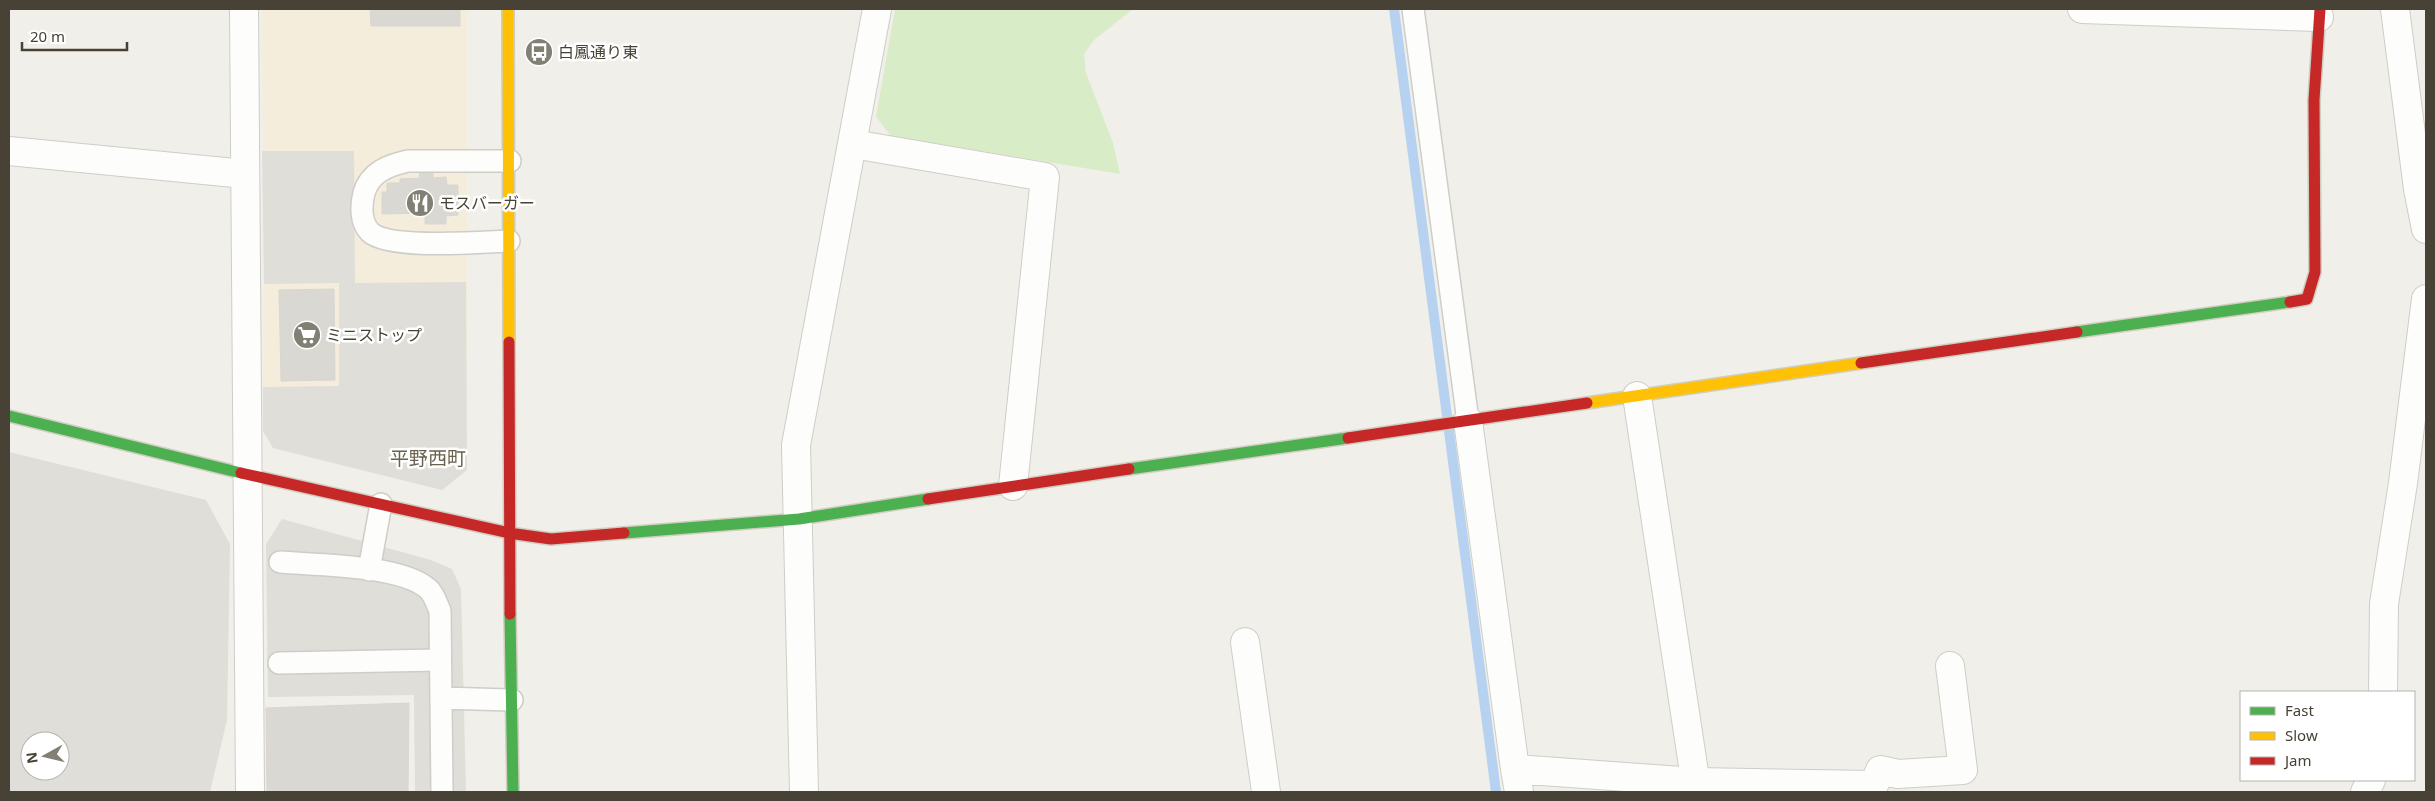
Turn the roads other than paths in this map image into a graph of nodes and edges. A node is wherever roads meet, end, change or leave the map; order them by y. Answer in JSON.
{"nodes":[{"id":1,"x":244,"y":9,"type":"edge"},
{"id":2,"x":508,"y":9,"type":"edge"},
{"id":3,"x":876,"y":9,"type":"edge"},
{"id":4,"x":1413,"y":9,"type":"edge"},
{"id":5,"x":2082,"y":9,"type":"edge"},
{"id":6,"x":2395,"y":9,"type":"edge"},
{"id":7,"x":2320,"y":13,"type":"edge"},
{"id":8,"x":853,"y":144,"type":"junction"},
{"id":9,"x":9,"y":151,"type":"edge"},
{"id":10,"x":510,"y":161,"type":"junction"},
{"id":11,"x":245,"y":174,"type":"junction"},
{"id":12,"x":2426,"y":229,"type":"edge"},
{"id":13,"x":509,"y":241,"type":"junction"},
{"id":14,"x":2426,"y":299,"type":"edge"},
{"id":15,"x":1637,"y":396,"type":"junction"},
{"id":16,"x":9,"y":416,"type":"edge"},
{"id":17,"x":1468,"y":421,"type":"junction"},
{"id":18,"x":246,"y":474,"type":"junction"},
{"id":19,"x":1012,"y":486,"type":"junction"},
{"id":20,"x":381,"y":504,"type":"junction"},
{"id":21,"x":799,"y":519,"type":"junction"},
{"id":22,"x":509,"y":533,"type":"junction"},
{"id":23,"x":280,"y":562,"type":"dead end"},
{"id":24,"x":369,"y":570,"type":"junction"},
{"id":25,"x":1245,"y":642,"type":"dead end"},
{"id":26,"x":440,"y":660,"type":"junction"},
{"id":27,"x":279,"y":663,"type":"dead end"},
{"id":28,"x":1950,"y":666,"type":"dead end"},
{"id":29,"x":2383,"y":691,"type":"edge"},
{"id":30,"x":441,"y":698,"type":"junction"},
{"id":31,"x":512,"y":700,"type":"junction"},
{"id":32,"x":1517,"y":780,"type":"edge"},
{"id":33,"x":1696,"y":787,"type":"edge"},
{"id":34,"x":250,"y":792,"type":"edge"},
{"id":35,"x":442,"y":792,"type":"edge"},
{"id":36,"x":513,"y":792,"type":"edge"},
{"id":37,"x":804,"y":792,"type":"edge"},
{"id":38,"x":1266,"y":792,"type":"edge"}],
"edges":[{"from":1,"to":11,"type":"street"},
{"from":2,"to":10,"type":"street"},
{"from":3,"to":8,"type":"street"},
{"from":4,"to":17,"type":"lane"},
{"from":5,"to":7,"type":"street"},
{"from":6,"to":12,"type":"street"},
{"from":7,"to":15,"type":"street"},
{"from":8,"to":19,"type":"street"},
{"from":8,"to":21,"type":"street"},
{"from":9,"to":11,"type":"street"},
{"from":10,"to":13,"type":"street"},
{"from":10,"to":13,"type":"lane"},
{"from":11,"to":18,"type":"street"},
{"from":13,"to":22,"type":"street"},
{"from":14,"to":29,"type":"street"},
{"from":15,"to":17,"type":"street"},
{"from":15,"to":33,"type":"street"},
{"from":16,"to":18,"type":"street"},
{"from":17,"to":19,"type":"street"},
{"from":17,"to":32,"type":"street"},
{"from":18,"to":20,"type":"street"},
{"from":18,"to":34,"type":"street"},
{"from":19,"to":21,"type":"street"},
{"from":20,"to":22,"type":"street"},
{"from":20,"to":24,"type":"lane"},
{"from":21,"to":22,"type":"street"},
{"from":21,"to":37,"type":"street"},
{"from":22,"to":31,"type":"street"},
{"from":23,"to":24,"type":"lane"},
{"from":24,"to":26,"type":"lane"},
{"from":25,"to":38,"type":"street"},
{"from":26,"to":27,"type":"lane"},
{"from":26,"to":30,"type":"lane"},
{"from":28,"to":33,"type":"street"},
{"from":30,"to":31,"type":"lane"},
{"from":30,"to":35,"type":"lane"},
{"from":31,"to":36,"type":"street"},
{"from":32,"to":33,"type":"street"}]}
